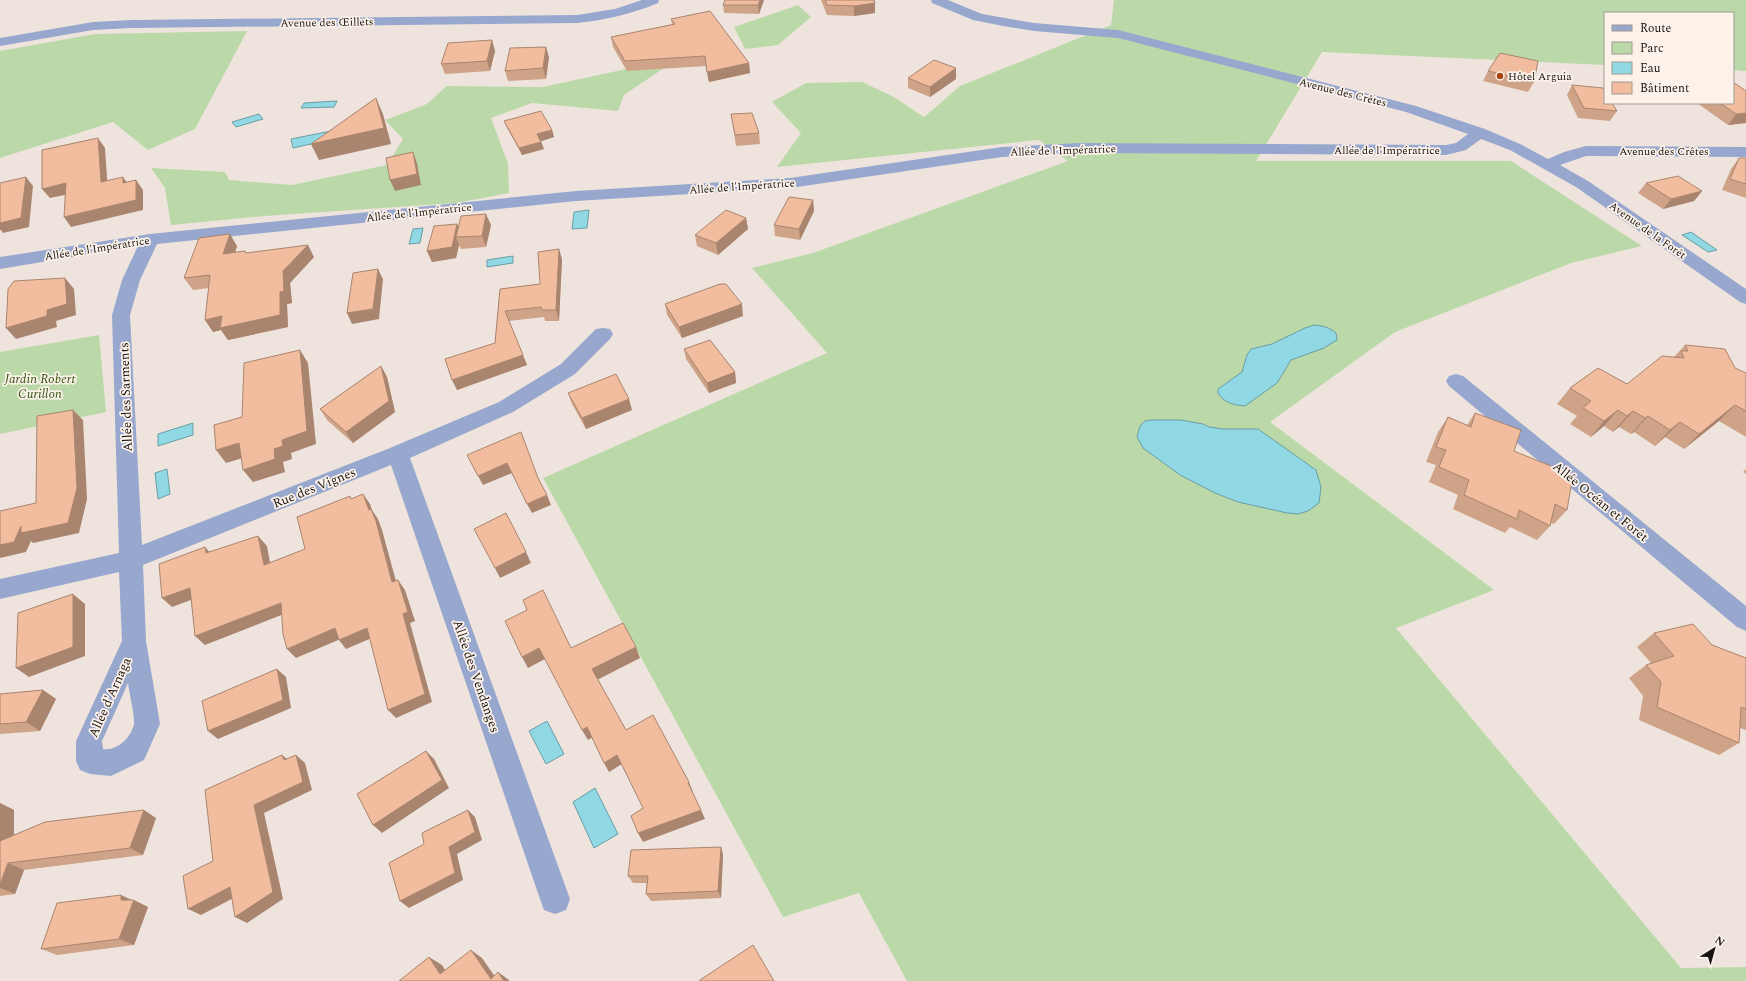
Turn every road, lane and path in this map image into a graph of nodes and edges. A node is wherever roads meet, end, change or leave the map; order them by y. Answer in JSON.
{"nodes":[{"id":1,"x":653,"y":0,"type":"edge"},
{"id":2,"x":937,"y":0,"type":"edge"},
{"id":3,"x":0,"y":42,"type":"edge"},
{"id":4,"x":1480,"y":132,"type":"junction"},
{"id":5,"x":1746,"y":152,"type":"edge"},
{"id":6,"x":1549,"y":164,"type":"junction"},
{"id":7,"x":150,"y":239,"type":"junction"},
{"id":8,"x":0,"y":263,"type":"edge"},
{"id":9,"x":1746,"y":298,"type":"edge"},
{"id":10,"x":603,"y":334,"type":"dead end"},
{"id":11,"x":1456,"y":381,"type":"dead end"},
{"id":12,"x":398,"y":454,"type":"junction"},
{"id":13,"x":130,"y":560,"type":"junction"},
{"id":14,"x":0,"y":589,"type":"edge"},
{"id":15,"x":1746,"y":620,"type":"edge"},
{"id":16,"x":134,"y":641,"type":"dead end"},
{"id":17,"x":555,"y":899,"type":"dead end"}],
"edges":[{"from":1,"to":3,"type":"street","name":"Avenue des Œillets"},
{"from":2,"to":4,"type":"street","name":"Avenue des Crêtes"},
{"from":4,"to":6,"type":"street","name":"Avenue des Crêtes"},
{"from":4,"to":7,"type":"street","name":"Allée de l'Impératrice"},
{"from":5,"to":6,"type":"street","name":"Avenue des Crêtes"},
{"from":6,"to":9,"type":"street","name":"Avenue de la Forêt"},
{"from":7,"to":8,"type":"street","name":"Allée de l'Impératrice"},
{"from":7,"to":13,"type":"street","name":"Allée des Sarments"},
{"from":10,"to":12,"type":"street","name":"Rue des Vignes"},
{"from":11,"to":15,"type":"street","name":"Allée Océan et Forêt"},
{"from":12,"to":13,"type":"street","name":"Rue des Vignes"},
{"from":12,"to":17,"type":"street","name":"Allée des Vendanges"},
{"from":13,"to":14,"type":"street","name":"Rue des Vignes"},
{"from":13,"to":16,"type":"street","name":"Allée d'Arnaga"}]}
